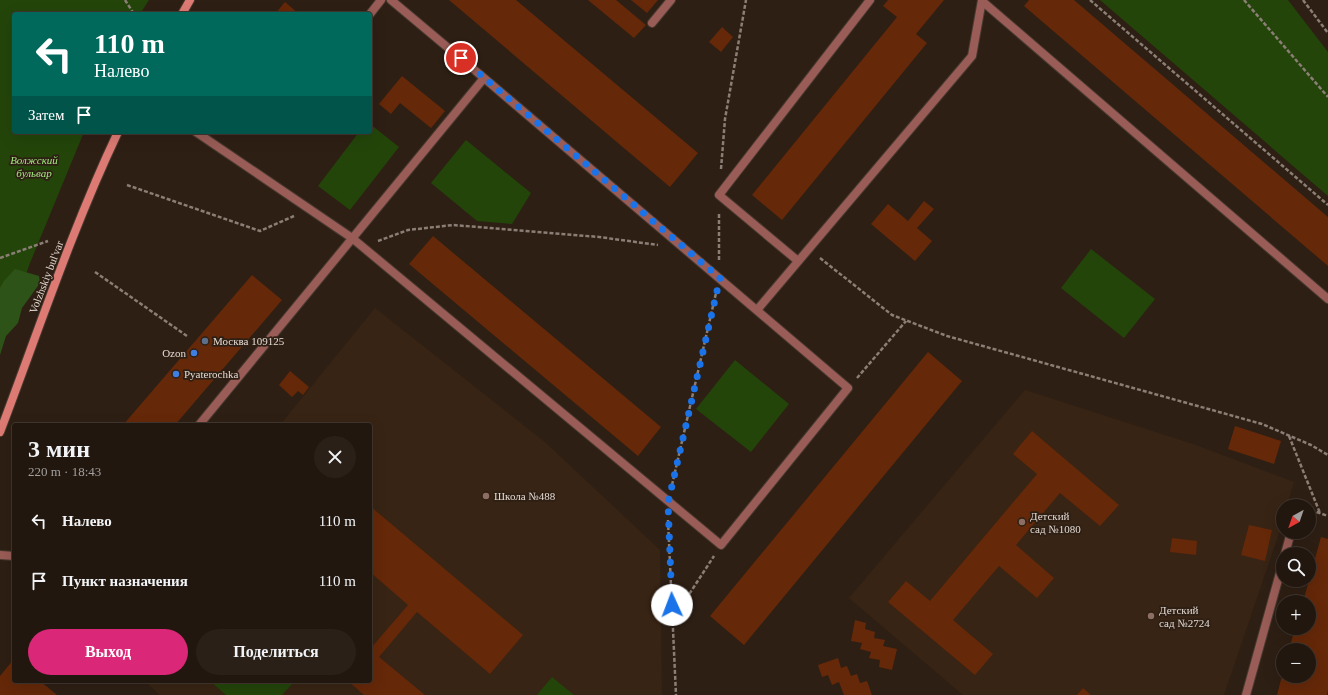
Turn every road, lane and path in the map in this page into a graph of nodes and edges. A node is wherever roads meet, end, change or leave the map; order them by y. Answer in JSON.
{"nodes":[{"id":1,"x":125,"y":0,"type":"edge"},
{"id":2,"x":190,"y":0,"type":"edge"},
{"id":3,"x":381,"y":0,"type":"edge"},
{"id":4,"x":392,"y":0,"type":"edge"},
{"id":5,"x":671,"y":0,"type":"edge"},
{"id":6,"x":746,"y":0,"type":"edge"},
{"id":7,"x":870,"y":0,"type":"edge"},
{"id":8,"x":982,"y":0,"type":"edge"},
{"id":9,"x":1090,"y":0,"type":"edge"},
{"id":10,"x":1244,"y":0,"type":"edge"},
{"id":11,"x":1303,"y":0,"type":"edge"},
{"id":12,"x":133,"y":12,"type":"edge"},
{"id":13,"x":183,"y":12,"type":"edge"},
{"id":14,"x":372,"y":12,"type":"edge"},
{"id":15,"x":652,"y":23,"type":"dead end"},
{"id":16,"x":1328,"y":33,"type":"edge"},
{"id":17,"x":484,"y":78,"type":"junction"},
{"id":18,"x":1328,"y":97,"type":"edge"},
{"id":19,"x":117,"y":134,"type":"edge"},
{"id":20,"x":199,"y":134,"type":"edge"},
{"id":21,"x":127,"y":185,"type":"dead end"},
{"id":22,"x":719,"y":196,"type":"junction"},
{"id":23,"x":1328,"y":204,"type":"edge"},
{"id":24,"x":310,"y":210,"type":"junction"},
{"id":25,"x":352,"y":238,"type":"junction"},
{"id":26,"x":48,"y":241,"type":"dead end"},
{"id":27,"x":363,"y":247,"type":"junction"},
{"id":28,"x":684,"y":248,"type":"junction"},
{"id":29,"x":808,"y":248,"type":"junction"},
{"id":30,"x":0,"y":258,"type":"edge"},
{"id":31,"x":798,"y":261,"type":"junction"},
{"id":32,"x":95,"y":272,"type":"dead end"},
{"id":33,"x":720,"y":278,"type":"junction"},
{"id":34,"x":1328,"y":299,"type":"edge"},
{"id":35,"x":757,"y":310,"type":"junction"},
{"id":36,"x":906,"y":321,"type":"junction"},
{"id":37,"x":187,"y":336,"type":"dead end"},
{"id":38,"x":848,"y":388,"type":"junction"},
{"id":39,"x":201,"y":423,"type":"edge"},
{"id":40,"x":0,"y":432,"type":"edge"},
{"id":41,"x":1289,"y":436,"type":"junction"},
{"id":42,"x":1328,"y":456,"type":"edge"},
{"id":43,"x":668,"y":502,"type":"junction"},
{"id":44,"x":1316,"y":512,"type":"edge"},
{"id":45,"x":1320,"y":513,"type":"junction"},
{"id":46,"x":1328,"y":516,"type":"edge"},
{"id":47,"x":721,"y":545,"type":"junction"},
{"id":48,"x":0,"y":555,"type":"edge"},
{"id":49,"x":12,"y":556,"type":"edge"},
{"id":50,"x":1276,"y":587,"type":"edge"},
{"id":51,"x":673,"y":620,"type":"junction"},
{"id":52,"x":676,"y":695,"type":"edge"},
{"id":53,"x":1246,"y":695,"type":"edge"}],
"edges":[{"from":1,"to":12,"type":"path"},
{"from":2,"to":13,"type":"main road"},
{"from":3,"to":14,"type":"lane"},
{"from":4,"to":17,"type":"lane"},
{"from":5,"to":15,"type":"lane"},
{"from":6,"to":22,"type":"path"},
{"from":7,"to":22,"type":"lane"},
{"from":8,"to":29,"type":"lane"},
{"from":8,"to":34,"type":"lane"},
{"from":9,"to":23,"type":"path"},
{"from":10,"to":18,"type":"path"},
{"from":11,"to":16,"type":"path"},
{"from":17,"to":25,"type":"lane"},
{"from":17,"to":28,"type":"lane"},
{"from":19,"to":40,"type":"main road","name":"Volzhskiy bul'var"},
{"from":20,"to":24,"type":"lane"},
{"from":21,"to":24,"type":"path"},
{"from":22,"to":31,"type":"lane"},
{"from":22,"to":33,"type":"path"},
{"from":24,"to":25,"type":"lane"},
{"from":25,"to":27,"type":"lane"},
{"from":25,"to":39,"type":"lane"},
{"from":26,"to":30,"type":"path"},
{"from":27,"to":28,"type":"path"},
{"from":27,"to":43,"type":"lane"},
{"from":28,"to":33,"type":"lane"},
{"from":29,"to":31,"type":"lane"},
{"from":29,"to":36,"type":"path"},
{"from":31,"to":35,"type":"lane"},
{"from":32,"to":37,"type":"path"},
{"from":33,"to":35,"type":"lane"},
{"from":33,"to":43,"type":"path"},
{"from":35,"to":38,"type":"lane"},
{"from":36,"to":38,"type":"path"},
{"from":36,"to":41,"type":"path"},
{"from":38,"to":47,"type":"lane"},
{"from":41,"to":42,"type":"path"},
{"from":41,"to":45,"type":"path"},
{"from":43,"to":47,"type":"lane"},
{"from":43,"to":51,"type":"path"},
{"from":44,"to":45,"type":"path"},
{"from":45,"to":46,"type":"path"},
{"from":47,"to":51,"type":"path"},
{"from":48,"to":49,"type":"lane"},
{"from":50,"to":53,"type":"lane"},
{"from":51,"to":52,"type":"path"}]}
